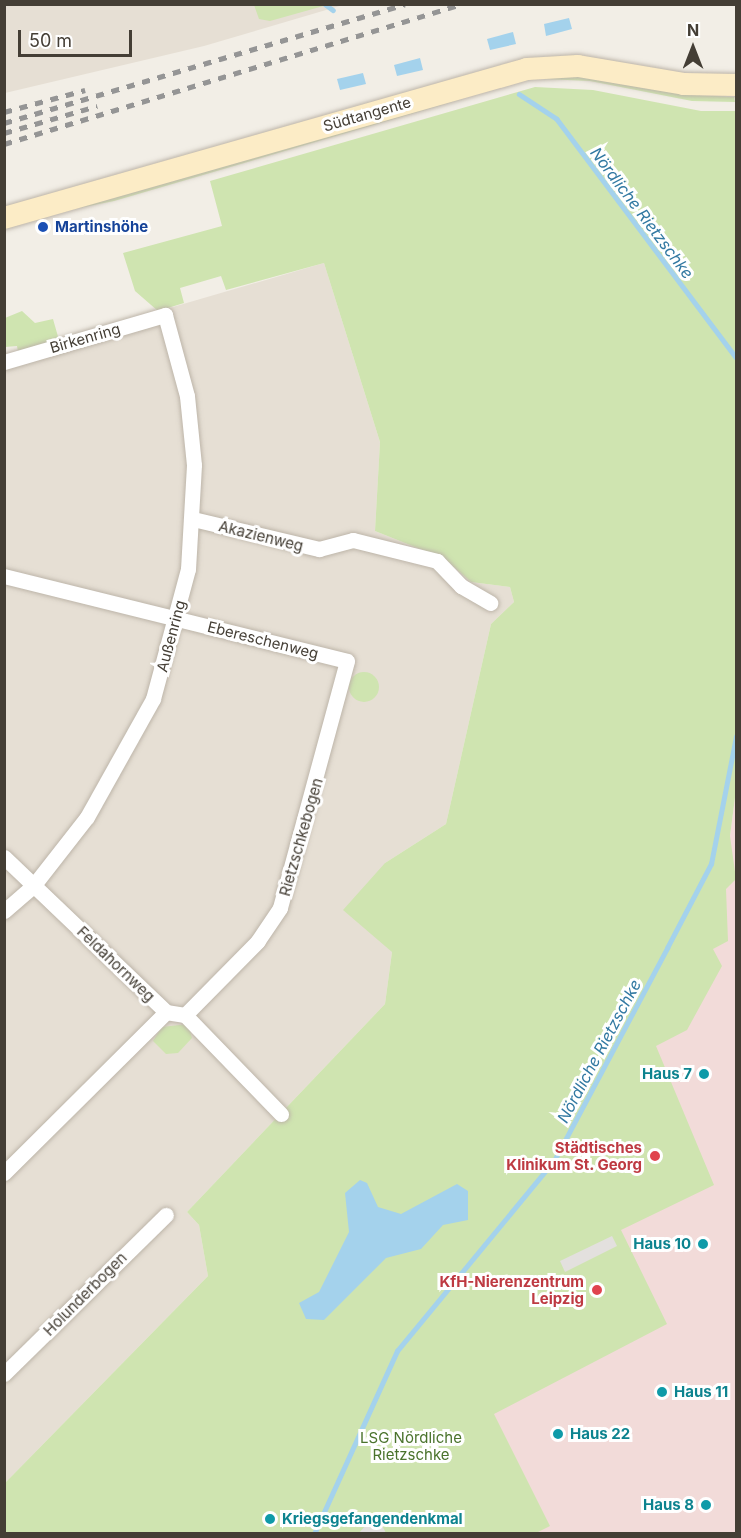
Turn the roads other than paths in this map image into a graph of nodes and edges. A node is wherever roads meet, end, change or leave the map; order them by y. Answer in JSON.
{"nodes":[{"id":1,"x":736,"y":85,"type":"edge"},
{"id":2,"x":4,"y":219,"type":"edge"},
{"id":3,"x":165,"y":315,"type":"joint"},
{"id":4,"x":4,"y":362,"type":"edge"},
{"id":5,"x":193,"y":519,"type":"junction"},
{"id":6,"x":4,"y":576,"type":"edge"},
{"id":7,"x":491,"y":603,"type":"dead end"},
{"id":8,"x":176,"y":620,"type":"junction"},
{"id":9,"x":346,"y":661,"type":"joint"},
{"id":10,"x":4,"y":857,"type":"edge"},
{"id":11,"x":33,"y":885,"type":"junction"},
{"id":12,"x":4,"y":911,"type":"edge"},
{"id":13,"x":166,"y":1012,"type":"junction"},
{"id":14,"x":185,"y":1015,"type":"junction"},
{"id":15,"x":281,"y":1114,"type":"dead end"},
{"id":16,"x":4,"y":1173,"type":"edge"},
{"id":17,"x":166,"y":1215,"type":"dead end"},
{"id":18,"x":4,"y":1374,"type":"edge"}],
"edges":[{"from":1,"to":2,"type":"street","name":"Südtangente"},
{"from":3,"to":4,"type":"street","name":"Birkenring"},
{"from":3,"to":5,"type":"street","name":"Außenring"},
{"from":5,"to":7,"type":"street","name":"Akazienweg"},
{"from":5,"to":8,"type":"street","name":"Außenring"},
{"from":6,"to":8,"type":"street","name":"Ebereschenweg"},
{"from":8,"to":9,"type":"street","name":"Ebereschenweg"},
{"from":8,"to":11,"type":"street","name":"Außenring"},
{"from":9,"to":14,"type":"street","name":"Rietzschkebogen"},
{"from":10,"to":11,"type":"street","name":"Feldahornweg"},
{"from":11,"to":12,"type":"street","name":"Außenring"},
{"from":11,"to":13,"type":"street","name":"Feldahornweg"},
{"from":13,"to":14,"type":"street","name":"Feldahornweg"},
{"from":13,"to":16,"type":"street"},
{"from":14,"to":15,"type":"street"},
{"from":17,"to":18,"type":"street","name":"Holunderbogen"}]}
